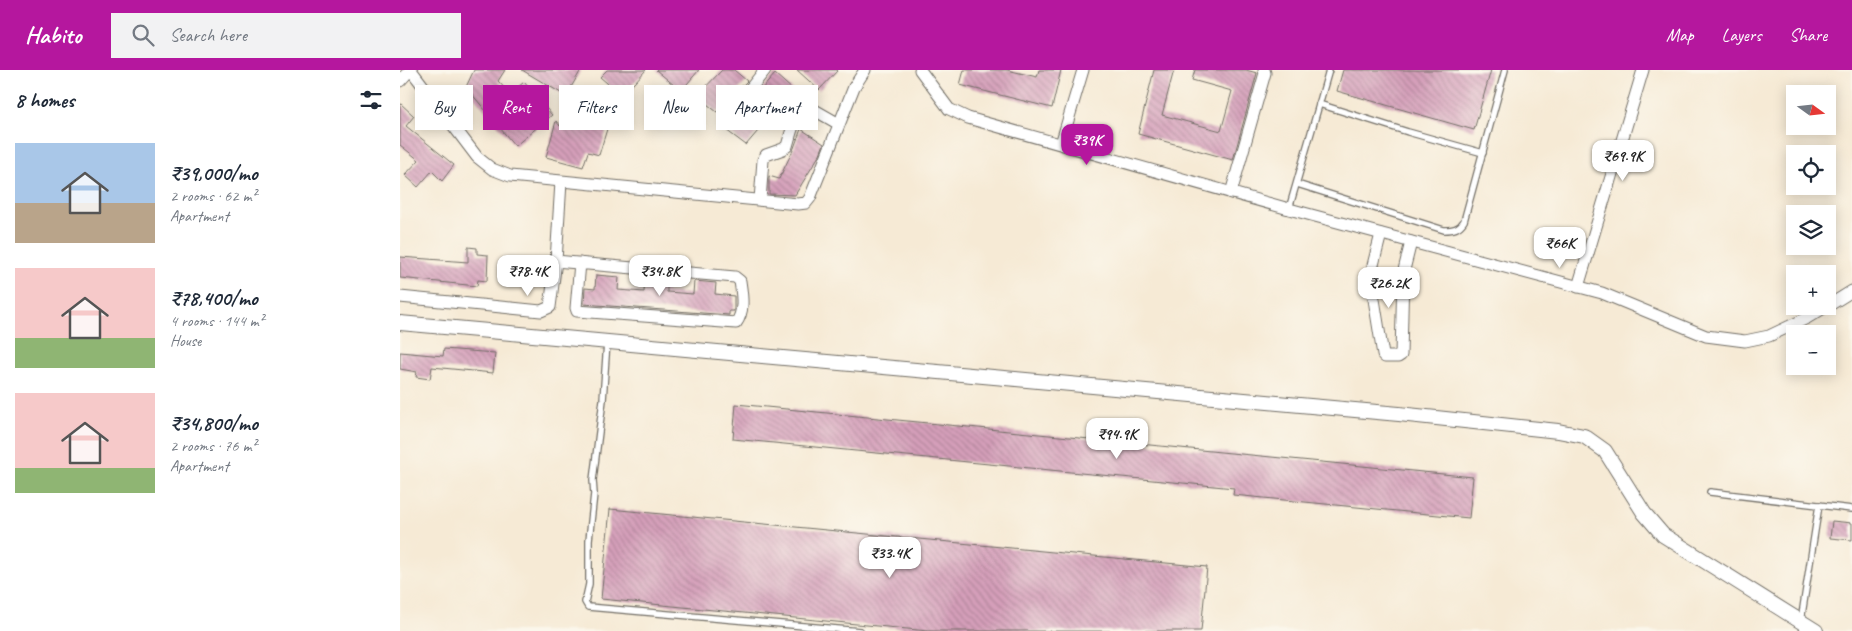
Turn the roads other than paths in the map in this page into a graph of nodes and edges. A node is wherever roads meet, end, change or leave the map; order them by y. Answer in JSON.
{"nodes":[{"id":1,"x":411,"y":70,"type":"edge"},
{"id":2,"x":765,"y":70,"type":"edge"},
{"id":3,"x":865,"y":70,"type":"edge"},
{"id":4,"x":920,"y":70,"type":"edge"},
{"id":5,"x":1083,"y":70,"type":"edge"},
{"id":6,"x":1264,"y":70,"type":"edge"},
{"id":7,"x":1329,"y":70,"type":"edge"},
{"id":8,"x":1505,"y":70,"type":"edge"},
{"id":9,"x":1643,"y":70,"type":"edge"},
{"id":10,"x":400,"y":81,"type":"edge"},
{"id":11,"x":752,"y":85,"type":"edge"},
{"id":12,"x":1319,"y":104,"type":"junction"},
{"id":13,"x":839,"y":124,"type":"junction"},
{"id":14,"x":1061,"y":144,"type":"junction"},
{"id":15,"x":1482,"y":153,"type":"junction"},
{"id":16,"x":561,"y":182,"type":"junction"},
{"id":17,"x":1297,"y":184,"type":"junction"},
{"id":18,"x":1231,"y":193,"type":"junction"},
{"id":19,"x":760,"y":200,"type":"junction"},
{"id":20,"x":1289,"y":209,"type":"junction"},
{"id":21,"x":1381,"y":234,"type":"junction"},
{"id":22,"x":1411,"y":242,"type":"junction"},
{"id":23,"x":556,"y":261,"type":"junction"},
{"id":24,"x":580,"y":263,"type":"junction"},
{"id":25,"x":1578,"y":287,"type":"junction"},
{"id":26,"x":1852,"y":291,"type":"edge"},
{"id":27,"x":400,"y":297,"type":"edge"},
{"id":28,"x":1836,"y":301,"type":"edge"},
{"id":29,"x":1812,"y":315,"type":"edge"},
{"id":30,"x":400,"y":323,"type":"edge"},
{"id":31,"x":607,"y":342,"type":"junction"},
{"id":32,"x":1710,"y":492,"type":"dead end"},
{"id":33,"x":1819,"y":505,"type":"junction"},
{"id":34,"x":1852,"y":509,"type":"edge"},
{"id":35,"x":1801,"y":621,"type":"junction"},
{"id":36,"x":860,"y":631,"type":"edge"},
{"id":37,"x":1816,"y":631,"type":"edge"}],
"edges":[{"from":1,"to":10,"type":"street"},
{"from":1,"to":16,"type":"street"},
{"from":2,"to":11,"type":"street"},
{"from":3,"to":13,"type":"street"},
{"from":4,"to":14,"type":"street"},
{"from":5,"to":14,"type":"street"},
{"from":6,"to":18,"type":"street"},
{"from":7,"to":12,"type":"lane"},
{"from":8,"to":15,"type":"lane"},
{"from":9,"to":25,"type":"street"},
{"from":12,"to":15,"type":"lane"},
{"from":12,"to":17,"type":"lane"},
{"from":13,"to":19,"type":"street"},
{"from":13,"to":19,"type":"street"},
{"from":14,"to":18,"type":"street"},
{"from":15,"to":17,"type":"lane"},
{"from":16,"to":19,"type":"street"},
{"from":16,"to":23,"type":"street"},
{"from":17,"to":20,"type":"lane"},
{"from":18,"to":20,"type":"street"},
{"from":20,"to":21,"type":"street"},
{"from":21,"to":22,"type":"street"},
{"from":21,"to":22,"type":"street"},
{"from":22,"to":25,"type":"street"},
{"from":23,"to":24,"type":"street"},
{"from":23,"to":27,"type":"street"},
{"from":24,"to":24,"type":"street"},
{"from":25,"to":29,"type":"street"},
{"from":26,"to":28,"type":"street"},
{"from":30,"to":31,"type":"street"},
{"from":31,"to":35,"type":"street"},
{"from":31,"to":36,"type":"lane"},
{"from":32,"to":33,"type":"lane"},
{"from":33,"to":34,"type":"lane"},
{"from":33,"to":35,"type":"lane"},
{"from":35,"to":37,"type":"street"}]}
